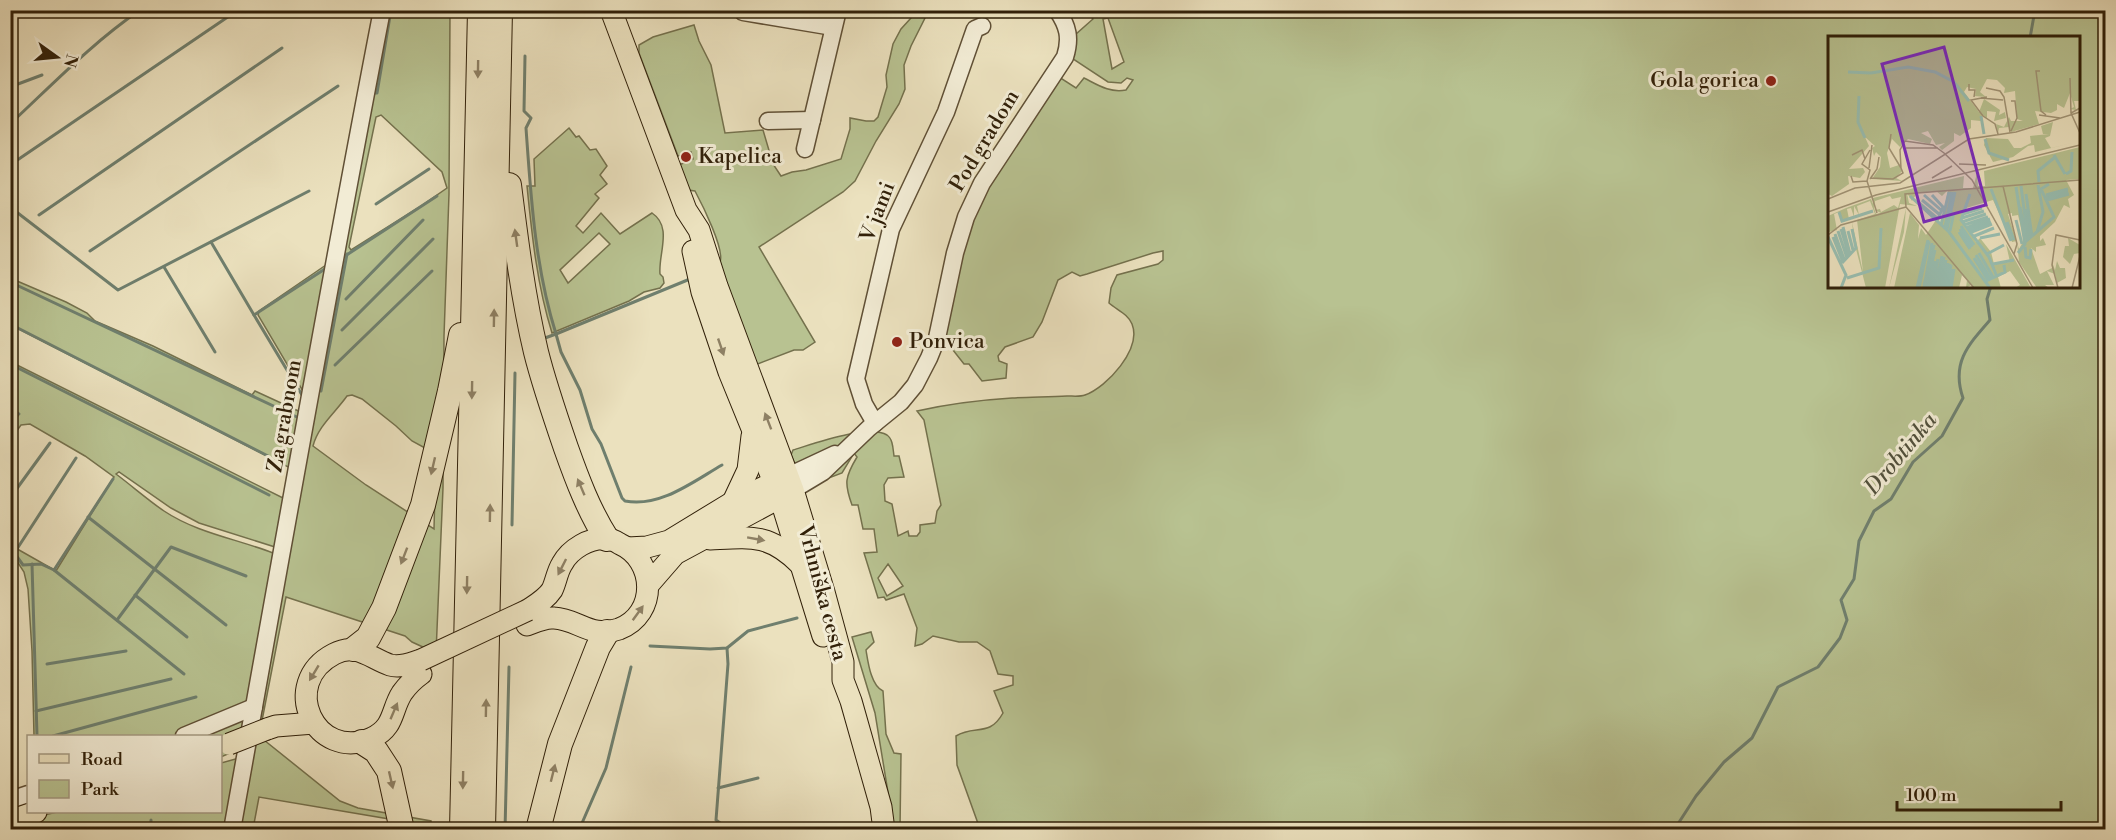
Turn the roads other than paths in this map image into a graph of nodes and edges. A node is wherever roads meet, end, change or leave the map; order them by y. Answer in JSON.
{"nodes":[{"id":1,"x":382,"y":10,"type":"edge"},
{"id":2,"x":480,"y":10,"type":"edge"},
{"id":3,"x":500,"y":10,"type":"edge"},
{"id":4,"x":611,"y":10,"type":"edge"},
{"id":5,"x":742,"y":10,"type":"edge"},
{"id":6,"x":838,"y":10,"type":"edge"},
{"id":7,"x":1057,"y":10,"type":"edge"},
{"id":8,"x":982,"y":26,"type":"dead end"},
{"id":9,"x":833,"y":27,"type":"junction"},
{"id":10,"x":498,"y":111,"type":"junction"},
{"id":11,"x":812,"y":120,"type":"junction"},
{"id":12,"x":768,"y":121,"type":"dead end"},
{"id":13,"x":805,"y":149,"type":"dead end"},
{"id":14,"x":475,"y":243,"type":"junction"},
{"id":15,"x":710,"y":289,"type":"junction"},
{"id":16,"x":875,"y":423,"type":"junction"},
{"id":17,"x":752,"y":432,"type":"junction"},
{"id":18,"x":784,"y":487,"type":"junction"},
{"id":19,"x":733,"y":502,"type":"junction"},
{"id":20,"x":704,"y":539,"type":"junction"},
{"id":21,"x":618,"y":543,"type":"junction"},
{"id":22,"x":800,"y":564,"type":"junction"},
{"id":23,"x":649,"y":584,"type":"junction"},
{"id":24,"x":528,"y":618,"type":"junction"},
{"id":25,"x":608,"y":632,"type":"junction"},
{"id":26,"x":348,"y":650,"type":"junction"},
{"id":27,"x":421,"y":667,"type":"junction"},
{"id":28,"x":843,"y":680,"type":"junction"},
{"id":29,"x":306,"y":702,"type":"junction"},
{"id":30,"x":254,"y":707,"type":"junction"},
{"id":31,"x":314,"y":723,"type":"junction"},
{"id":32,"x":271,"y":728,"type":"junction"},
{"id":33,"x":186,"y":735,"type":"edge"},
{"id":34,"x":362,"y":742,"type":"junction"},
{"id":35,"x":225,"y":745,"type":"edge"},
{"id":36,"x":27,"y":794,"type":"edge"},
{"id":37,"x":10,"y":801,"type":"edge"},
{"id":38,"x":33,"y":813,"type":"edge"},
{"id":39,"x":10,"y":821,"type":"edge"},
{"id":40,"x":232,"y":830,"type":"edge"},
{"id":41,"x":402,"y":830,"type":"edge"},
{"id":42,"x":462,"y":830,"type":"edge"},
{"id":43,"x":483,"y":830,"type":"edge"},
{"id":44,"x":538,"y":830,"type":"edge"},
{"id":45,"x":884,"y":830,"type":"edge"}],
"edges":[{"from":1,"to":30,"type":"street","name":"Za grabnom"},
{"from":2,"to":14,"type":"highway","one_way":true},
{"from":3,"to":10,"type":"highway"},
{"from":4,"to":15,"type":"main road","name":"Vrhniška cesta"},
{"from":5,"to":9,"type":"street"},
{"from":6,"to":9,"type":"street"},
{"from":7,"to":16,"type":"street","name":"Pod gradom"},
{"from":8,"to":16,"type":"street","name":"V jami"},
{"from":9,"to":11,"type":"street"},
{"from":21,"to":10,"type":"highway","one_way":true},
{"from":43,"to":10,"type":"highway","one_way":true},
{"from":11,"to":12,"type":"street"},
{"from":11,"to":13,"type":"street"},
{"from":14,"to":26,"type":"highway","one_way":true},
{"from":14,"to":42,"type":"highway","one_way":true},
{"from":15,"to":17,"type":"main road","name":"Vrhniška cesta","one_way":true},
{"from":18,"to":15,"type":"main road","name":"Vrhniška cesta","one_way":true},
{"from":16,"to":18,"type":"street","name":"Pod gradom"},
{"from":17,"to":18,"type":"main road","name":"Vrhniška cesta"},
{"from":17,"to":19,"type":"main road"},
{"from":18,"to":19,"type":"main road"},
{"from":18,"to":20,"type":"main road"},
{"from":18,"to":22,"type":"main road","name":"Vrhniška cesta"},
{"from":18,"to":28,"type":"main road","name":"Vrhniška cesta"},
{"from":19,"to":21,"type":"main road"},
{"from":20,"to":22,"type":"main road","one_way":true},
{"from":20,"to":23,"type":"main road"},
{"from":21,"to":23,"type":"main road"},
{"from":21,"to":24,"type":"main road","one_way":true},
{"from":22,"to":28,"type":"main road","name":"Vrhniška cesta"},
{"from":25,"to":23,"type":"main road","one_way":true},
{"from":24,"to":25,"type":"main road"},
{"from":24,"to":27,"type":"main road"},
{"from":44,"to":25,"type":"highway","one_way":true},
{"from":26,"to":27,"type":"main road"},
{"from":26,"to":29,"type":"main road","one_way":true},
{"from":34,"to":27,"type":"main road","one_way":true},
{"from":28,"to":45,"type":"main road"},
{"from":29,"to":31,"type":"main road"},
{"from":29,"to":32,"type":"main road"},
{"from":30,"to":33,"type":"street"},
{"from":30,"to":40,"type":"street","name":"Za grabnom"},
{"from":31,"to":32,"type":"main road"},
{"from":31,"to":34,"type":"main road"},
{"from":32,"to":35,"type":"main road","bridge":true},
{"from":34,"to":41,"type":"highway","one_way":true},
{"from":36,"to":37,"type":"street"},
{"from":38,"to":39,"type":"main road"}]}
